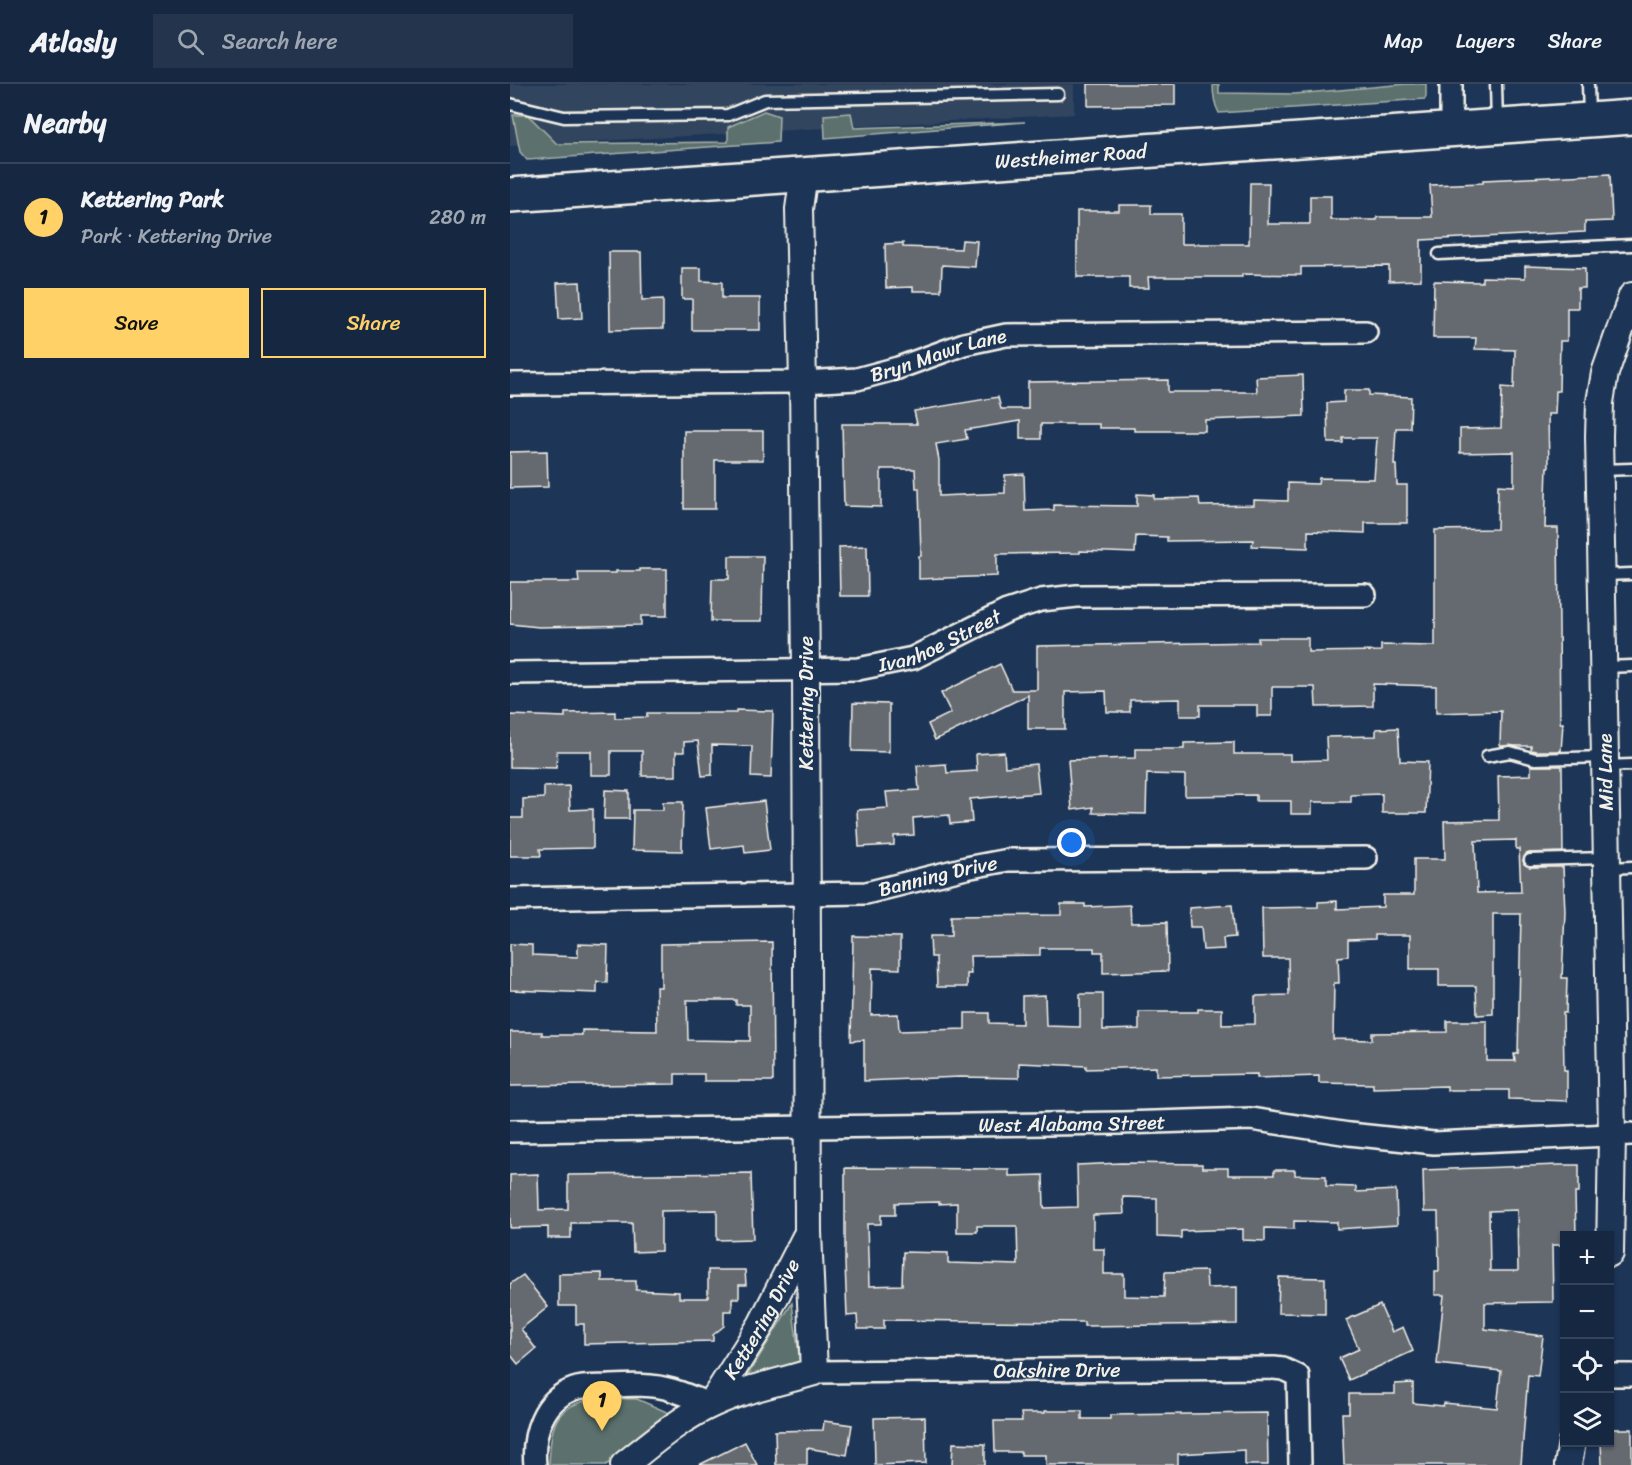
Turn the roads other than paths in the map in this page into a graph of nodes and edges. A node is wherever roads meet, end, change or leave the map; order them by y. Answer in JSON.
{"nodes":[{"id":1,"x":1451,"y":84,"type":"edge"},
{"id":2,"x":1496,"y":84,"type":"edge"},
{"id":3,"x":1588,"y":84,"type":"edge"},
{"id":4,"x":1058,"y":94,"type":"dead end"},
{"id":5,"x":510,"y":104,"type":"edge"},
{"id":6,"x":1632,"y":117,"type":"edge"},
{"id":7,"x":1589,"y":121,"type":"junction"},
{"id":8,"x":1497,"y":127,"type":"junction"},
{"id":9,"x":1451,"y":130,"type":"junction"},
{"id":10,"x":804,"y":174,"type":"junction"},
{"id":11,"x":510,"y":195,"type":"edge"},
{"id":12,"x":1632,"y":245,"type":"edge"},
{"id":13,"x":1439,"y":254,"type":"dead end"},
{"id":14,"x":1632,"y":296,"type":"edge"},
{"id":15,"x":1366,"y":332,"type":"dead end"},
{"id":16,"x":803,"y":382,"type":"junction"},
{"id":17,"x":510,"y":384,"type":"edge"},
{"id":18,"x":1632,"y":469,"type":"edge"},
{"id":19,"x":1600,"y":470,"type":"junction"},
{"id":20,"x":1632,"y":574,"type":"edge"},
{"id":21,"x":1602,"y":575,"type":"junction"},
{"id":22,"x":1365,"y":595,"type":"dead end"},
{"id":23,"x":1632,"y":666,"type":"edge"},
{"id":24,"x":1603,"y":667,"type":"junction"},
{"id":25,"x":806,"y":670,"type":"junction"},
{"id":26,"x":510,"y":673,"type":"edge"},
{"id":27,"x":1487,"y":756,"type":"dead end"},
{"id":28,"x":1605,"y":762,"type":"junction"},
{"id":29,"x":1632,"y":765,"type":"edge"},
{"id":30,"x":1366,"y":858,"type":"dead end"},
{"id":31,"x":1530,"y":860,"type":"dead end"},
{"id":32,"x":1615,"y":864,"type":"edge"},
{"id":33,"x":806,"y":896,"type":"junction"},
{"id":34,"x":510,"y":899,"type":"edge"},
{"id":35,"x":808,"y":1127,"type":"junction"},
{"id":36,"x":510,"y":1131,"type":"edge"},
{"id":37,"x":1622,"y":1134,"type":"edge"},
{"id":38,"x":1612,"y":1231,"type":"edge"},
{"id":39,"x":808,"y":1232,"type":"junction"},
{"id":40,"x":814,"y":1372,"type":"junction"},
{"id":41,"x":1614,"y":1375,"type":"edge"},
{"id":42,"x":1632,"y":1375,"type":"edge"},
{"id":43,"x":711,"y":1404,"type":"junction"},
{"id":44,"x":1571,"y":1447,"type":"edge"},
{"id":45,"x":535,"y":1465,"type":"edge"},
{"id":46,"x":624,"y":1465,"type":"edge"},
{"id":47,"x":1300,"y":1465,"type":"edge"},
{"id":48,"x":1568,"y":1465,"type":"edge"}],
"edges":[{"from":1,"to":9,"type":"street"},
{"from":2,"to":8,"type":"lane"},
{"from":3,"to":7,"type":"lane"},
{"from":4,"to":5,"type":"lane"},
{"from":6,"to":7,"type":"main road","name":"Westheimer Road"},
{"from":7,"to":8,"type":"main road","name":"Westheimer Road"},
{"from":8,"to":9,"type":"main road","name":"Westheimer Road"},
{"from":9,"to":10,"type":"main road","name":"Westheimer Road"},
{"from":10,"to":11,"type":"main road","name":"Westheimer Road"},
{"from":10,"to":16,"type":"street","name":"Kettering Drive"},
{"from":12,"to":13,"type":"lane"},
{"from":14,"to":19,"type":"street","name":"Mid Lane"},
{"from":15,"to":16,"type":"street","name":"Bryn Mawr Lane"},
{"from":16,"to":17,"type":"street","name":"Bryn Mawr Lane"},
{"from":16,"to":25,"type":"street","name":"Kettering Drive"},
{"from":18,"to":19,"type":"lane"},
{"from":19,"to":21,"type":"street","name":"Mid Lane"},
{"from":20,"to":21,"type":"lane"},
{"from":21,"to":24,"type":"street","name":"Mid Lane"},
{"from":22,"to":25,"type":"street","name":"Ivanhoe Street"},
{"from":23,"to":24,"type":"lane"},
{"from":24,"to":28,"type":"street","name":"Mid Lane"},
{"from":25,"to":26,"type":"street","name":"Ivanhoe Street"},
{"from":25,"to":33,"type":"street","name":"Kettering Drive"},
{"from":27,"to":28,"type":"lane"},
{"from":28,"to":29,"type":"lane"},
{"from":28,"to":32,"type":"street","name":"Mid Lane"},
{"from":30,"to":33,"type":"street","name":"Banning Drive"},
{"from":31,"to":32,"type":"lane"},
{"from":32,"to":37,"type":"street","name":"Mid Lane"},
{"from":33,"to":34,"type":"street","name":"Banning Drive"},
{"from":33,"to":35,"type":"street","name":"Kettering Drive"},
{"from":35,"to":36,"type":"street","name":"West Alabama Street"},
{"from":35,"to":37,"type":"street","name":"West Alabama Street"},
{"from":35,"to":39,"type":"street","name":"Kettering Drive"},
{"from":37,"to":38,"type":"street","name":"Mid Lane"},
{"from":39,"to":40,"type":"street","name":"Kettering Drive"},
{"from":39,"to":43,"type":"street","name":"Kettering Drive"},
{"from":40,"to":43,"type":"street","name":"Kettering Drive"},
{"from":40,"to":47,"type":"street","name":"Oakshire Drive"},
{"from":41,"to":42,"type":"street"},
{"from":43,"to":45,"type":"street"},
{"from":43,"to":46,"type":"street","name":"Kettering Drive"},
{"from":44,"to":48,"type":"street"}]}
